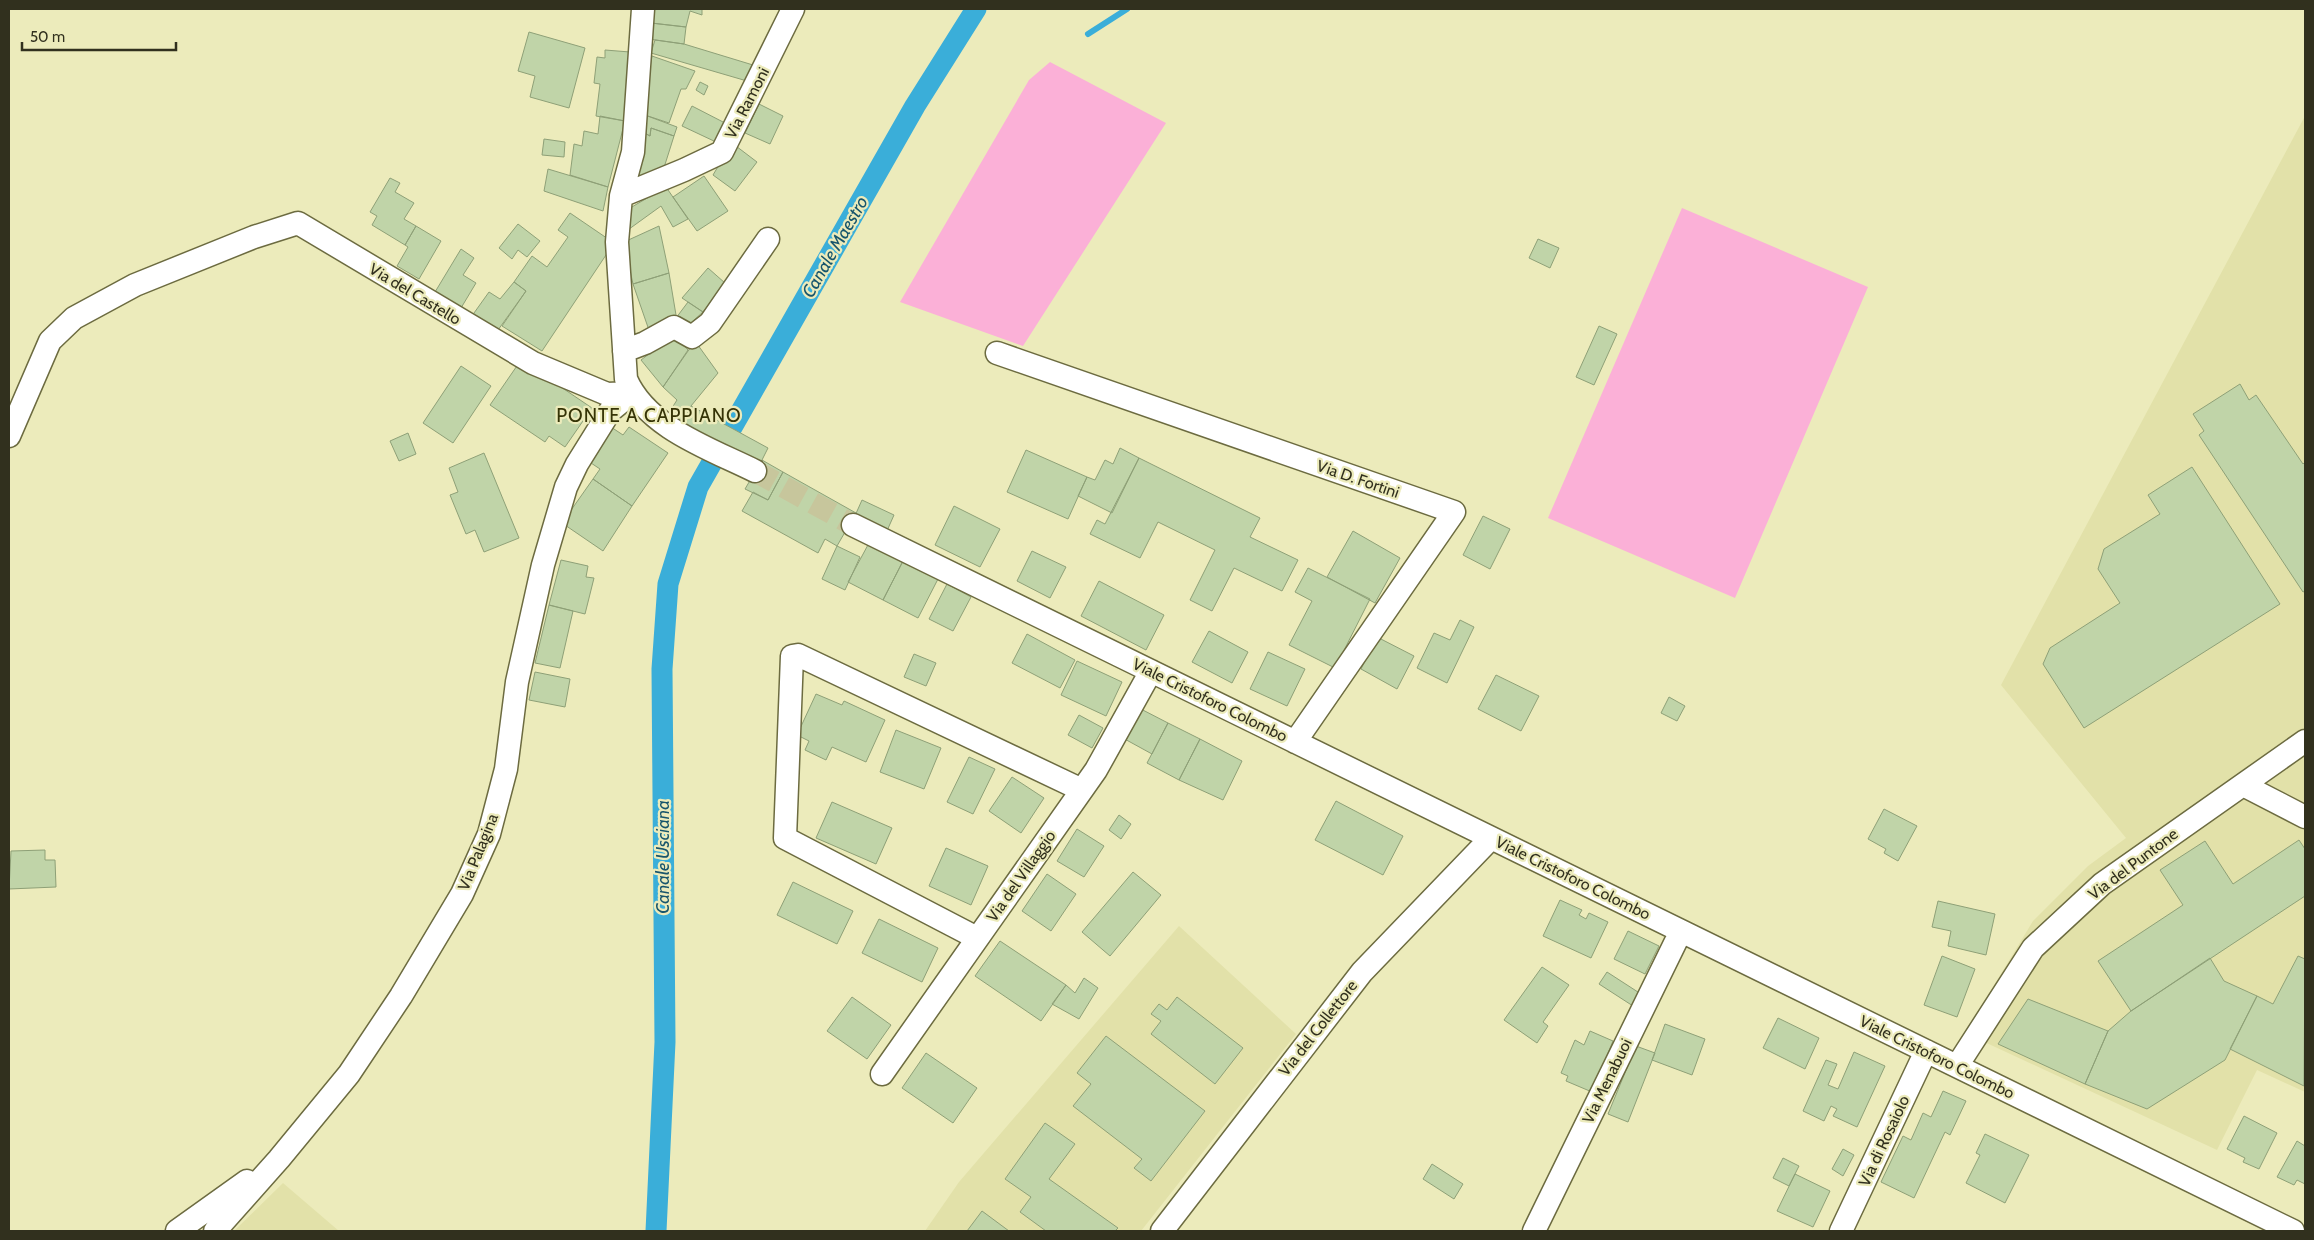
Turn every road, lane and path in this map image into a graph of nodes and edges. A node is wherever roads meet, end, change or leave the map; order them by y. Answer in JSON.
{"nodes":[{"id":1,"x":643,"y":9,"type":"edge"},
{"id":2,"x":793,"y":9,"type":"edge"},
{"id":3,"x":621,"y":196,"type":"junction"},
{"id":4,"x":768,"y":239,"type":"dead end"},
{"id":5,"x":624,"y":351,"type":"junction"},
{"id":6,"x":997,"y":353,"type":"dead end"},
{"id":7,"x":632,"y":393,"type":"junction"},
{"id":8,"x":9,"y":436,"type":"edge"},
{"id":9,"x":755,"y":471,"type":"tunnel mouth"},
{"id":10,"x":853,"y":526,"type":"tunnel mouth"},
{"id":11,"x":1151,"y":671,"type":"junction"},
{"id":12,"x":2305,"y":741,"type":"edge"},
{"id":13,"x":1295,"y":742,"type":"junction"},
{"id":14,"x":2243,"y":785,"type":"junction"},
{"id":15,"x":1082,"y":790,"type":"junction"},
{"id":16,"x":2305,"y":817,"type":"edge"},
{"id":17,"x":1491,"y":838,"type":"junction"},
{"id":18,"x":1681,"y":931,"type":"junction"},
{"id":19,"x":978,"y":938,"type":"junction"},
{"id":20,"x":1926,"y":1051,"type":"junction"},
{"id":21,"x":1957,"y":1066,"type":"junction"},
{"id":22,"x":882,"y":1074,"type":"dead end"},
{"id":23,"x":278,"y":1159,"type":"junction"},
{"id":24,"x":177,"y":1231,"type":"edge"},
{"id":25,"x":215,"y":1231,"type":"edge"},
{"id":26,"x":1162,"y":1231,"type":"edge"},
{"id":27,"x":1534,"y":1231,"type":"edge"},
{"id":28,"x":1841,"y":1231,"type":"edge"},
{"id":29,"x":2293,"y":1231,"type":"edge"}],
"edges":[{"from":1,"to":3,"type":"street"},
{"from":2,"to":3,"type":"street","name":"Via Ramoni"},
{"from":3,"to":5,"type":"street"},
{"from":4,"to":5,"type":"street"},
{"from":5,"to":7,"type":"street"},
{"from":6,"to":13,"type":"street","name":"Via D. Fortini"},
{"from":7,"to":8,"type":"street","name":"Via del Castello"},
{"from":7,"to":9,"type":"street"},
{"from":7,"to":23,"type":"street","name":"Via Palagina"},
{"from":10,"to":11,"type":"street","name":"Viale Cristoforo Colombo"},
{"from":11,"to":13,"type":"street","name":"Viale Cristoforo Colombo"},
{"from":11,"to":15,"type":"street","name":"Via del Villaggio"},
{"from":12,"to":14,"type":"street","name":"Via del Puntone"},
{"from":13,"to":17,"type":"street","name":"Viale Cristoforo Colombo"},
{"from":14,"to":16,"type":"street"},
{"from":14,"to":21,"type":"street","name":"Via del Puntone"},
{"from":15,"to":19,"type":"street","name":"Via del Villaggio"},
{"from":15,"to":19,"type":"street"},
{"from":17,"to":18,"type":"street","name":"Viale Cristoforo Colombo"},
{"from":17,"to":26,"type":"street","name":"Via del Collettore"},
{"from":18,"to":20,"type":"street","name":"Viale Cristoforo Colombo"},
{"from":18,"to":27,"type":"street","name":"Via Menabuoi"},
{"from":19,"to":22,"type":"street","name":"Via del Villaggio"},
{"from":20,"to":21,"type":"street","name":"Viale Cristoforo Colombo"},
{"from":20,"to":28,"type":"street","name":"Via di Rosaiolo"},
{"from":21,"to":29,"type":"street","name":"Viale Cristoforo Colombo"},
{"from":23,"to":24,"type":"street"},
{"from":23,"to":25,"type":"street","name":"Via Palagina"}]}
